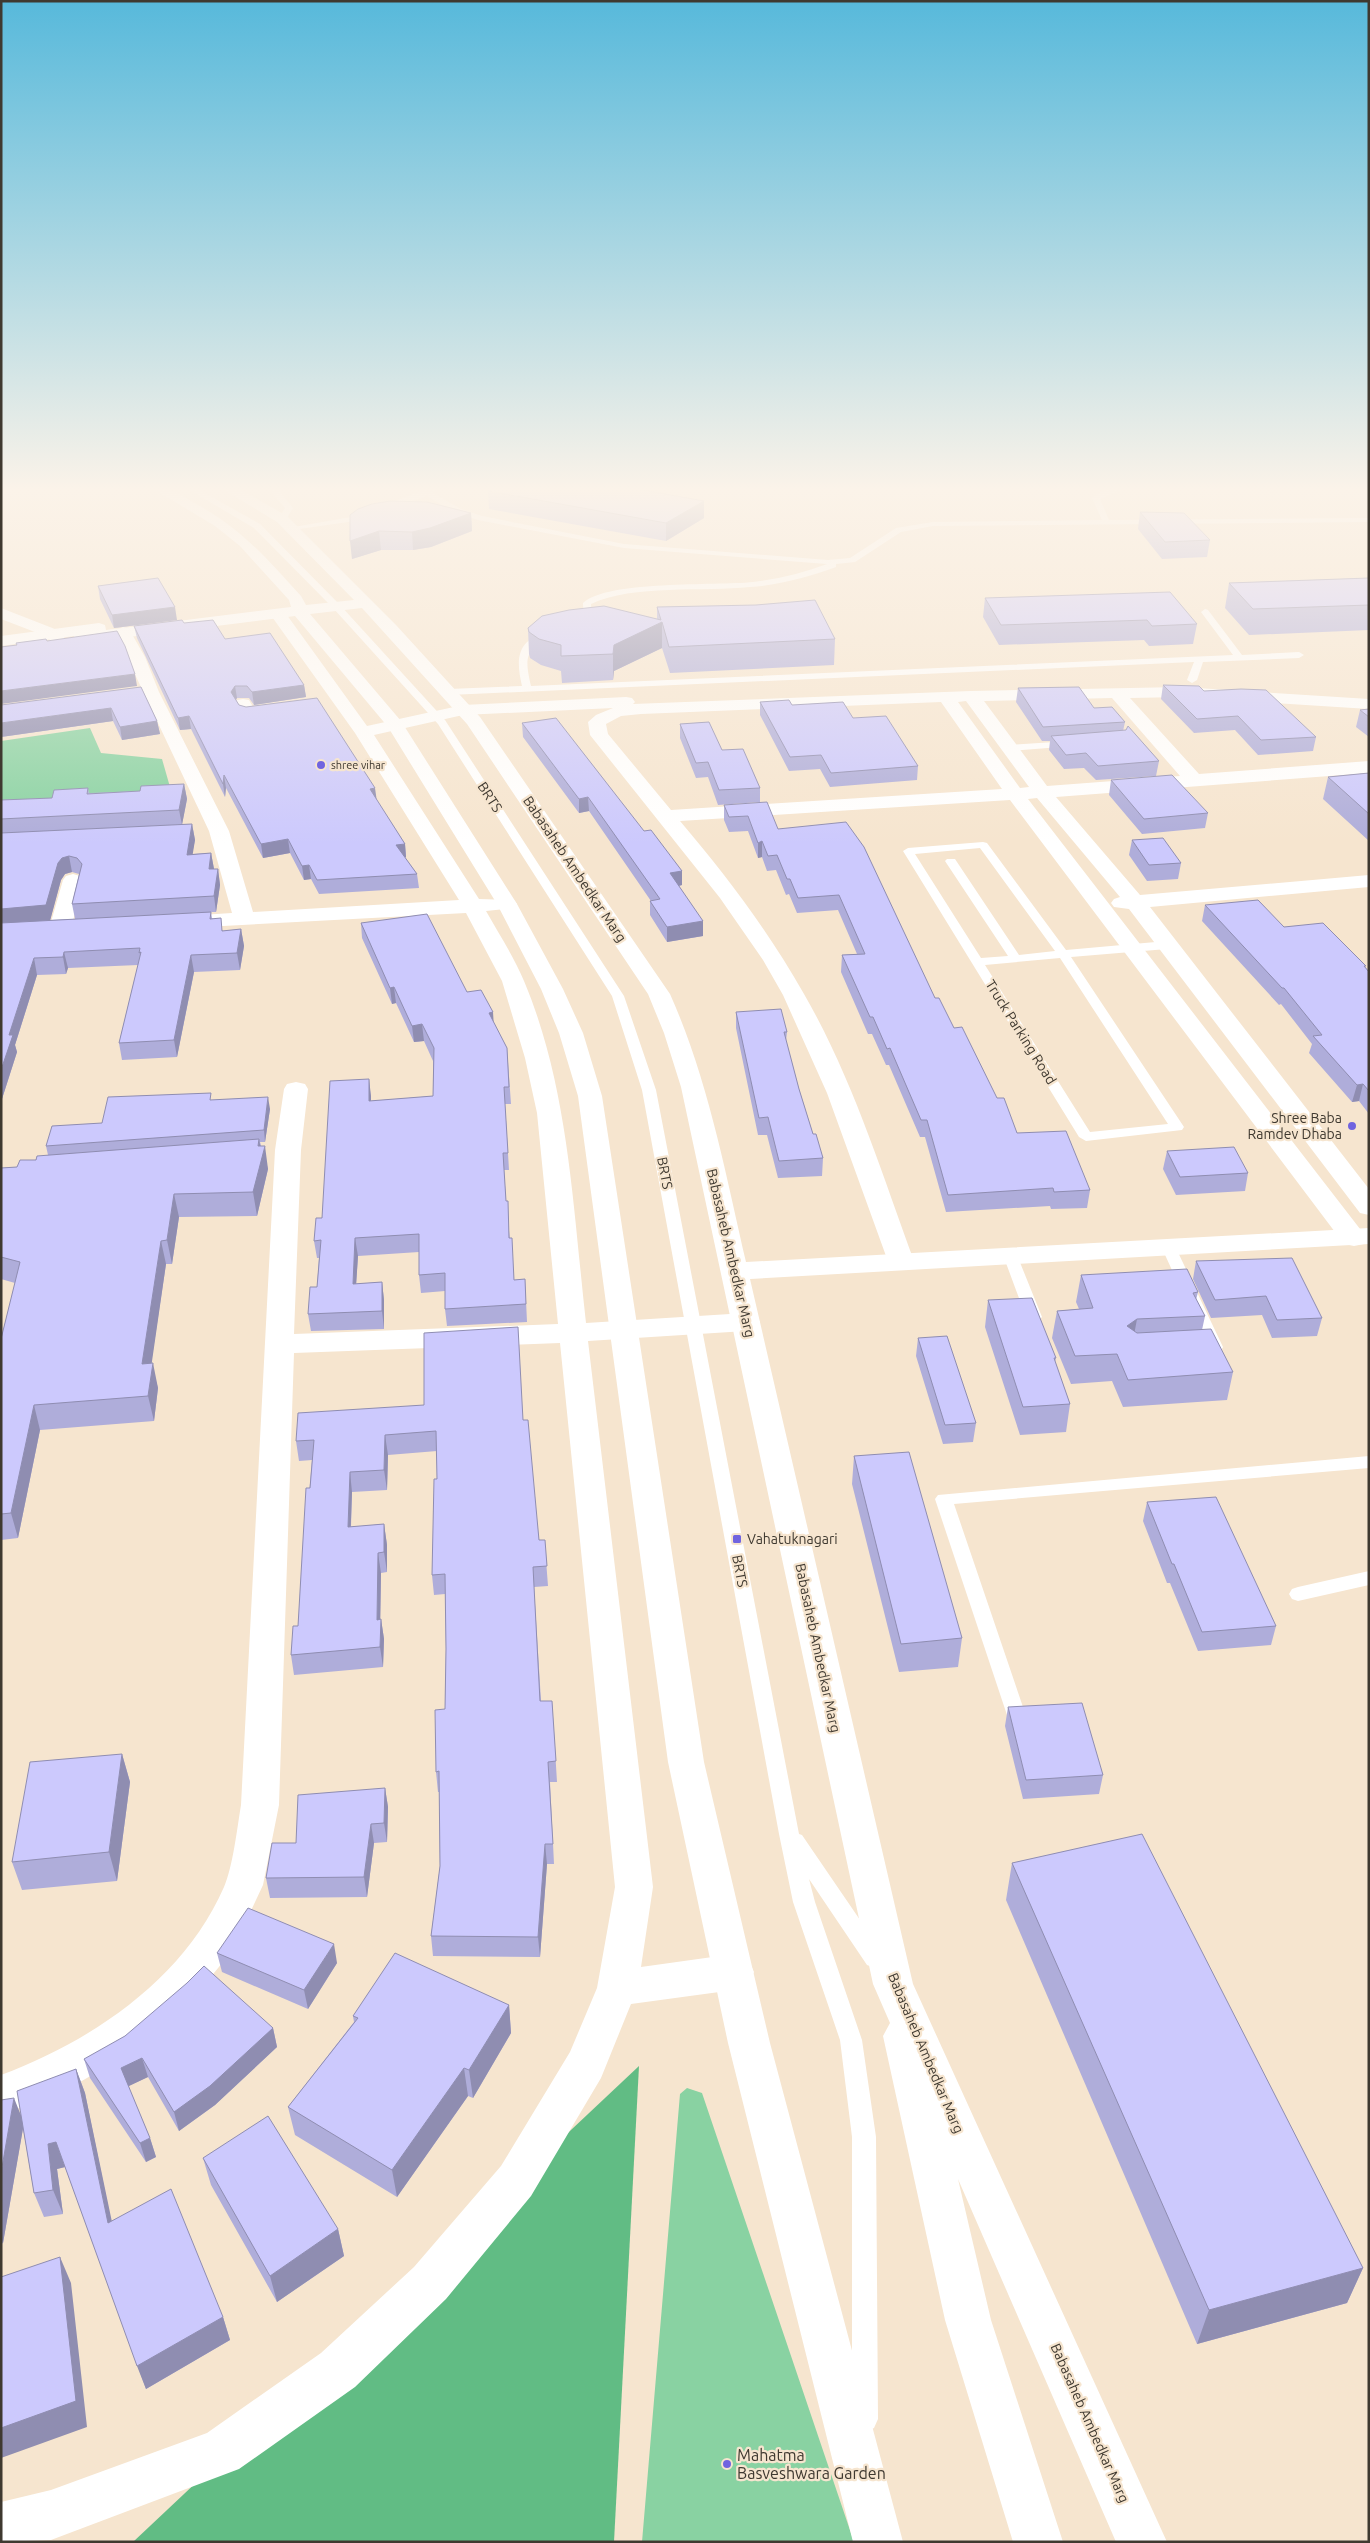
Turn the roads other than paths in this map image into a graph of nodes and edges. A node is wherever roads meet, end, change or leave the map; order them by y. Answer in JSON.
{"nodes":[{"id":1,"x":286,"y":607,"type":"junction"},
{"id":2,"x":337,"y":607,"type":"joint"},
{"id":3,"x":367,"y":607,"type":"edge"},
{"id":4,"x":587,"y":607,"type":"edge"},
{"id":5,"x":1206,"y":612,"type":"dead end"},
{"id":6,"x":1,"y":613,"type":"edge"},
{"id":7,"x":598,"y":628,"type":"edge"},
{"id":8,"x":559,"y":631,"type":"edge"},
{"id":9,"x":123,"y":632,"type":"junction"},
{"id":10,"x":57,"y":638,"type":"junction"},
{"id":11,"x":1,"y":641,"type":"edge"},
{"id":12,"x":1,"y":649,"type":"edge"},
{"id":13,"x":1299,"y":655,"type":"dead end"},
{"id":14,"x":1240,"y":658,"type":"junction"},
{"id":15,"x":1200,"y":659,"type":"junction"},
{"id":16,"x":1192,"y":680,"type":"junction"},
{"id":17,"x":528,"y":688,"type":"junction"},
{"id":18,"x":1369,"y":691,"type":"edge"},
{"id":19,"x":150,"y":692,"type":"junction"},
{"id":20,"x":449,"y":692,"type":"junction"},
{"id":21,"x":1116,"y":693,"type":"junction"},
{"id":22,"x":130,"y":694,"type":"edge"},
{"id":23,"x":971,"y":696,"type":"junction"},
{"id":24,"x":946,"y":697,"type":"junction"},
{"id":25,"x":243,"y":704,"type":"edge"},
{"id":26,"x":1369,"y":704,"type":"edge"},
{"id":27,"x":292,"y":707,"type":"edge"},
{"id":28,"x":463,"y":710,"type":"junction"},
{"id":29,"x":436,"y":716,"type":"junction"},
{"id":30,"x":395,"y":725,"type":"junction"},
{"id":31,"x":363,"y":732,"type":"junction"},
{"id":32,"x":1084,"y":743,"type":"edge"},
{"id":33,"x":1010,"y":748,"type":"junction"},
{"id":34,"x":1369,"y":768,"type":"edge"},
{"id":35,"x":1194,"y":780,"type":"junction"},
{"id":36,"x":1042,"y":792,"type":"junction"},
{"id":37,"x":1015,"y":794,"type":"junction"},
{"id":38,"x":666,"y":816,"type":"junction"},
{"id":39,"x":219,"y":831,"type":"junction"},
{"id":40,"x":199,"y":832,"type":"dead end"},
{"id":41,"x":952,"y":861,"type":"dead end"},
{"id":42,"x":73,"y":880,"type":"dead end"},
{"id":43,"x":1369,"y":881,"type":"edge"},
{"id":44,"x":1135,"y":902,"type":"junction"},
{"id":45,"x":507,"y":904,"type":"junction"},
{"id":46,"x":1100,"y":904,"type":"junction"},
{"id":47,"x":472,"y":906,"type":"junction"},
{"id":48,"x":244,"y":919,"type":"junction"},
{"id":49,"x":166,"y":923,"type":"edge"},
{"id":50,"x":60,"y":929,"type":"edge"},
{"id":51,"x":1167,"y":945,"type":"junction"},
{"id":52,"x":1134,"y":947,"type":"junction"},
{"id":53,"x":1062,"y":954,"type":"junction"},
{"id":54,"x":1015,"y":958,"type":"junction"},
{"id":55,"x":977,"y":962,"type":"junction"},
{"id":56,"x":296,"y":1089,"type":"dead end"},
{"id":57,"x":1369,"y":1207,"type":"edge"},
{"id":58,"x":1364,"y":1244,"type":"edge"},
{"id":59,"x":1168,"y":1246,"type":"junction"},
{"id":60,"x":1010,"y":1255,"type":"junction"},
{"id":61,"x":900,"y":1262,"type":"junction"},
{"id":62,"x":735,"y":1271,"type":"junction"},
{"id":63,"x":746,"y":1322,"type":"junction"},
{"id":64,"x":694,"y":1326,"type":"junction"},
{"id":65,"x":1039,"y":1328,"type":"edge"},
{"id":66,"x":625,"y":1330,"type":"junction"},
{"id":67,"x":574,"y":1333,"type":"junction"},
{"id":68,"x":280,"y":1344,"type":"junction"},
{"id":69,"x":1198,"y":1351,"type":"edge"},
{"id":70,"x":1369,"y":1462,"type":"edge"},
{"id":71,"x":1369,"y":1578,"type":"edge"},
{"id":72,"x":1298,"y":1594,"type":"dead end"},
{"id":73,"x":1014,"y":1710,"type":"edge"},
{"id":74,"x":789,"y":1834,"type":"junction"},
{"id":75,"x":734,"y":1972,"type":"junction"},
{"id":76,"x":893,"y":1984,"type":"junction"},
{"id":77,"x":617,"y":1988,"type":"junction"},
{"id":78,"x":1,"y":2096,"type":"edge"},
{"id":79,"x":865,"y":2494,"type":"junction"},
{"id":80,"x":1,"y":2527,"type":"edge"},
{"id":81,"x":878,"y":2542,"type":"edge"},
{"id":82,"x":1038,"y":2542,"type":"edge"},
{"id":83,"x":1142,"y":2542,"type":"edge"}],
"edges":[{"from":1,"to":2,"type":"street"},
{"from":1,"to":9,"type":"street"},
{"from":1,"to":10,"type":"street"},
{"from":1,"to":30,"type":"street"},
{"from":1,"to":31,"type":"street"},
{"from":2,"to":29,"type":"lane","name":"BRTS"},
{"from":3,"to":20,"type":"street","name":"Babasaheb Ambedkar Marg"},
{"from":4,"to":7,"type":"lane"},
{"from":5,"to":14,"type":"lane"},
{"from":6,"to":10,"type":"street"},
{"from":8,"to":17,"type":"lane"},
{"from":9,"to":10,"type":"street"},
{"from":9,"to":19,"type":"street"},
{"from":10,"to":11,"type":"street"},
{"from":10,"to":12,"type":"street"},
{"from":13,"to":14,"type":"lane"},
{"from":14,"to":15,"type":"lane"},
{"from":15,"to":16,"type":"lane"},
{"from":15,"to":17,"type":"lane"},
{"from":16,"to":18,"type":"street"},
{"from":16,"to":28,"type":"street"},
{"from":17,"to":20,"type":"lane"},
{"from":19,"to":22,"type":"street"},
{"from":19,"to":39,"type":"street"},
{"from":20,"to":28,"type":"street","name":"Babasaheb Ambedkar Marg"},
{"from":21,"to":23,"type":"street"},
{"from":21,"to":26,"type":"street"},
{"from":21,"to":35,"type":"street"},
{"from":23,"to":24,"type":"street"},
{"from":23,"to":33,"type":"street"},
{"from":24,"to":37,"type":"street"},
{"from":24,"to":38,"type":"street"},
{"from":25,"to":27,"type":"street"},
{"from":28,"to":29,"type":"street"},
{"from":28,"to":62,"type":"street","name":"Babasaheb Ambedkar Marg"},
{"from":29,"to":30,"type":"street"},
{"from":29,"to":64,"type":"lane","name":"BRTS"},
{"from":30,"to":31,"type":"street"},
{"from":30,"to":45,"type":"street"},
{"from":31,"to":47,"type":"street"},
{"from":32,"to":33,"type":"lane"},
{"from":33,"to":36,"type":"street"},
{"from":34,"to":35,"type":"street"},
{"from":35,"to":36,"type":"street"},
{"from":36,"to":37,"type":"street"},
{"from":36,"to":44,"type":"street"},
{"from":37,"to":38,"type":"street"},
{"from":37,"to":46,"type":"street"},
{"from":38,"to":61,"type":"street"},
{"from":39,"to":40,"type":"street"},
{"from":39,"to":48,"type":"street"},
{"from":41,"to":54,"type":"lane"},
{"from":42,"to":50,"type":"street"},
{"from":43,"to":44,"type":"street"},
{"from":44,"to":46,"type":"street"},
{"from":44,"to":51,"type":"street"},
{"from":45,"to":47,"type":"street"},
{"from":45,"to":66,"type":"street"},
{"from":46,"to":52,"type":"street"},
{"from":47,"to":48,"type":"street"},
{"from":47,"to":67,"type":"street"},
{"from":48,"to":49,"type":"street"},
{"from":51,"to":52,"type":"lane"},
{"from":51,"to":57,"type":"street"},
{"from":52,"to":53,"type":"lane"},
{"from":52,"to":58,"type":"street"},
{"from":53,"to":54,"type":"lane"},
{"from":53,"to":55,"type":"lane","name":"Truck Parking Road"},
{"from":53,"to":55,"type":"lane","name":"Truck Parking Road"},
{"from":54,"to":55,"type":"lane"},
{"from":56,"to":68,"type":"street"},
{"from":58,"to":59,"type":"street"},
{"from":59,"to":60,"type":"street"},
{"from":59,"to":69,"type":"lane"},
{"from":60,"to":61,"type":"street"},
{"from":60,"to":65,"type":"lane"},
{"from":61,"to":62,"type":"street"},
{"from":62,"to":63,"type":"street","name":"Babasaheb Ambedkar Marg"},
{"from":63,"to":64,"type":"street"},
{"from":63,"to":76,"type":"street","name":"Babasaheb Ambedkar Marg"},
{"from":64,"to":66,"type":"street"},
{"from":64,"to":74,"type":"lane","name":"BRTS"},
{"from":66,"to":67,"type":"street"},
{"from":66,"to":75,"type":"street"},
{"from":67,"to":68,"type":"street"},
{"from":67,"to":77,"type":"street"},
{"from":68,"to":78,"type":"street"},
{"from":70,"to":73,"type":"lane"},
{"from":71,"to":72,"type":"lane"},
{"from":74,"to":76,"type":"lane","name":"BRTS"},
{"from":74,"to":79,"type":"lane"},
{"from":75,"to":77,"type":"street"},
{"from":75,"to":79,"type":"street"},
{"from":76,"to":82,"type":"street"},
{"from":76,"to":83,"type":"street","name":"Babasaheb Ambedkar Marg"},
{"from":77,"to":80,"type":"street"},
{"from":79,"to":81,"type":"street"}]}
